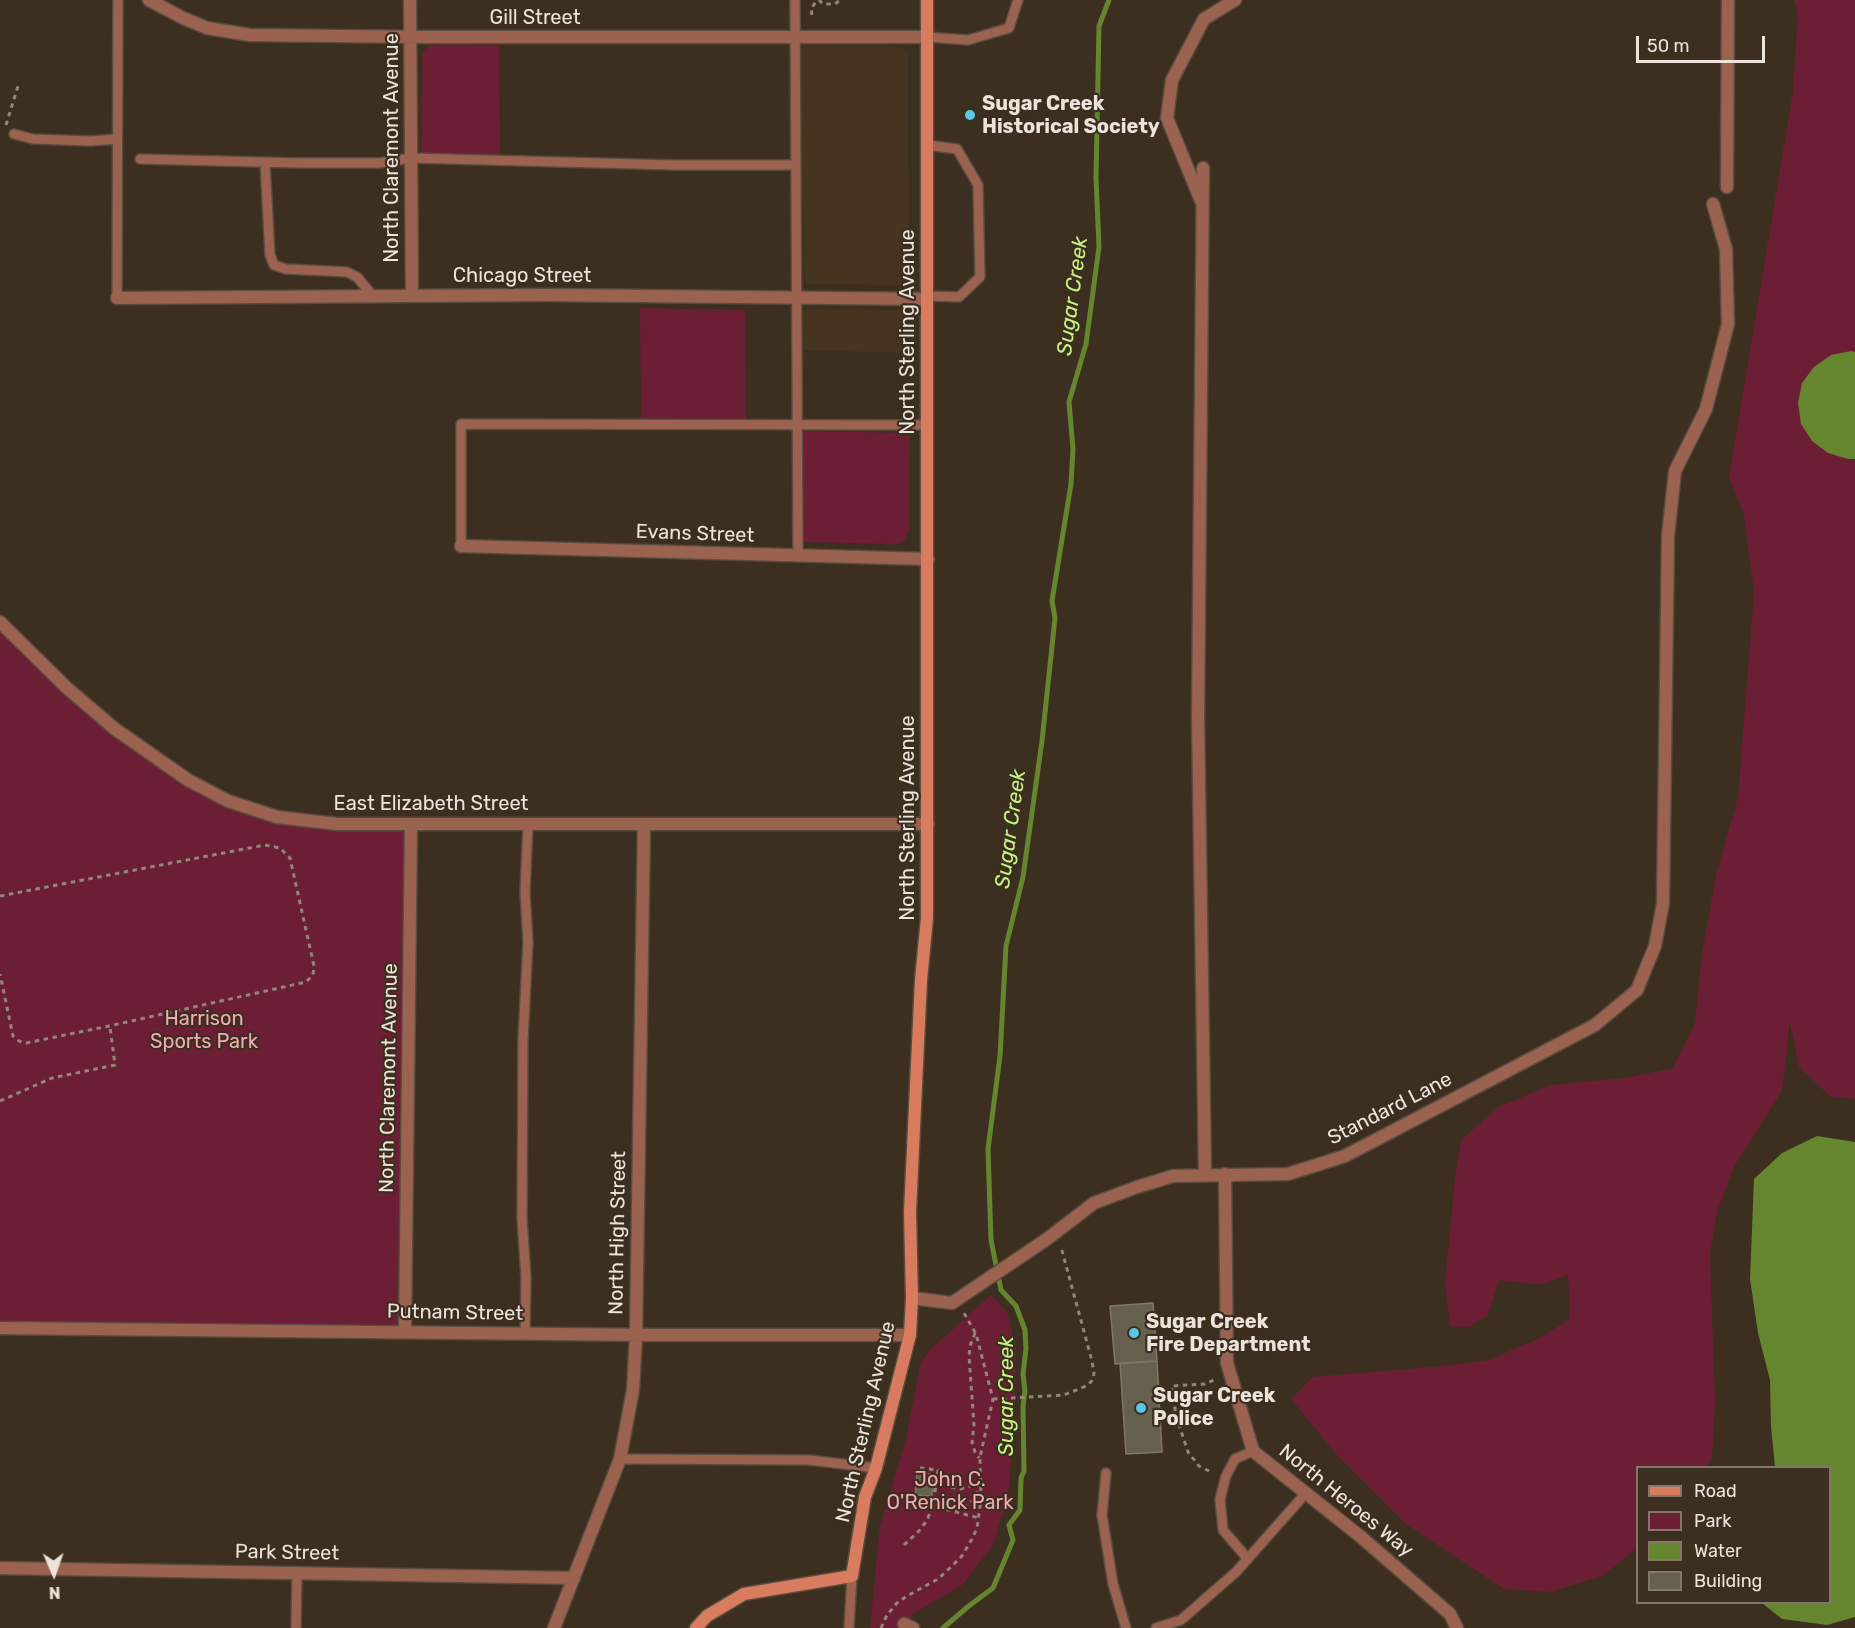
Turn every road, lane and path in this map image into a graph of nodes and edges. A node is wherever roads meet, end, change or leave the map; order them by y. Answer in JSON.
{"nodes":[{"id":1,"x":118,"y":0,"type":"edge"},
{"id":2,"x":149,"y":0,"type":"edge"},
{"id":3,"x":410,"y":0,"type":"edge"},
{"id":4,"x":795,"y":0,"type":"edge"},
{"id":5,"x":818,"y":0,"type":"edge"},
{"id":6,"x":840,"y":0,"type":"edge"},
{"id":7,"x":927,"y":0,"type":"edge"},
{"id":8,"x":1018,"y":0,"type":"edge"},
{"id":9,"x":1235,"y":0,"type":"edge"},
{"id":10,"x":1728,"y":0,"type":"edge"},
{"id":11,"x":812,"y":15,"type":"dead end"},
{"id":12,"x":410,"y":37,"type":"junction"},
{"id":13,"x":795,"y":37,"type":"junction"},
{"id":14,"x":927,"y":37,"type":"junction"},
{"id":15,"x":18,"y":86,"type":"dead end"},
{"id":16,"x":5,"y":129,"type":"dead end"},
{"id":17,"x":14,"y":134,"type":"dead end"},
{"id":18,"x":117,"y":139,"type":"junction"},
{"id":19,"x":927,"y":145,"type":"junction"},
{"id":20,"x":411,"y":158,"type":"junction"},
{"id":21,"x":140,"y":159,"type":"dead end"},
{"id":22,"x":265,"y":163,"type":"junction"},
{"id":23,"x":796,"y":165,"type":"junction"},
{"id":24,"x":1203,"y":168,"type":"dead end"},
{"id":25,"x":1727,"y":187,"type":"dead end"},
{"id":26,"x":1713,"y":204,"type":"dead end"},
{"id":27,"x":1203,"y":206,"type":"junction"},
{"id":28,"x":412,"y":295,"type":"junction"},
{"id":29,"x":373,"y":296,"type":"junction"},
{"id":30,"x":927,"y":297,"type":"junction"},
{"id":31,"x":117,"y":298,"type":"joint"},
{"id":32,"x":797,"y":298,"type":"junction"},
{"id":33,"x":797,"y":425,"type":"junction"},
{"id":34,"x":927,"y":425,"type":"junction"},
{"id":35,"x":461,"y":546,"type":"joint"},
{"id":36,"x":798,"y":556,"type":"junction"},
{"id":37,"x":928,"y":559,"type":"junction"},
{"id":38,"x":0,"y":622,"type":"edge"},
{"id":39,"x":528,"y":824,"type":"junction"},
{"id":40,"x":644,"y":824,"type":"junction"},
{"id":41,"x":928,"y":824,"type":"junction"},
{"id":42,"x":411,"y":825,"type":"junction"},
{"id":43,"x":0,"y":896,"type":"edge"},
{"id":44,"x":0,"y":974,"type":"edge"},
{"id":45,"x":110,"y":1026,"type":"junction"},
{"id":46,"x":0,"y":1101,"type":"edge"},
{"id":47,"x":1225,"y":1174,"type":"junction"},
{"id":48,"x":1205,"y":1175,"type":"junction"},
{"id":49,"x":1061,"y":1247,"type":"dead end"},
{"id":50,"x":912,"y":1298,"type":"junction"},
{"id":51,"x":964,"y":1313,"type":"dead end"},
{"id":52,"x":0,"y":1328,"type":"edge"},
{"id":53,"x":405,"y":1331,"type":"junction"},
{"id":54,"x":525,"y":1333,"type":"junction"},
{"id":55,"x":976,"y":1333,"type":"junction"},
{"id":56,"x":636,"y":1335,"type":"junction"},
{"id":57,"x":910,"y":1335,"type":"junction"},
{"id":58,"x":1216,"y":1379,"type":"dead end"},
{"id":59,"x":993,"y":1400,"type":"junction"},
{"id":60,"x":1253,"y":1451,"type":"junction"},
{"id":61,"x":620,"y":1459,"type":"junction"},
{"id":62,"x":980,"y":1460,"type":"junction"},
{"id":63,"x":876,"y":1468,"type":"junction"},
{"id":64,"x":920,"y":1468,"type":"dead end"},
{"id":65,"x":1209,"y":1471,"type":"dead end"},
{"id":66,"x":1107,"y":1473,"type":"dead end"},
{"id":67,"x":980,"y":1483,"type":"junction"},
{"id":68,"x":951,"y":1487,"type":"dead end"},
{"id":69,"x":1306,"y":1493,"type":"junction"},
{"id":70,"x":933,"y":1506,"type":"junction"},
{"id":71,"x":952,"y":1511,"type":"junction"},
{"id":72,"x":979,"y":1518,"type":"junction"},
{"id":73,"x":904,"y":1545,"type":"dead end"},
{"id":74,"x":1248,"y":1559,"type":"junction"},
{"id":75,"x":0,"y":1568,"type":"edge"},
{"id":76,"x":297,"y":1572,"type":"junction"},
{"id":77,"x":852,"y":1576,"type":"junction"},
{"id":78,"x":574,"y":1578,"type":"junction"},
{"id":79,"x":296,"y":1628,"type":"edge"},
{"id":80,"x":554,"y":1628,"type":"edge"},
{"id":81,"x":696,"y":1628,"type":"edge"},
{"id":82,"x":849,"y":1628,"type":"edge"},
{"id":83,"x":881,"y":1628,"type":"edge"},
{"id":84,"x":1126,"y":1628,"type":"edge"},
{"id":85,"x":1156,"y":1628,"type":"edge"},
{"id":86,"x":1457,"y":1628,"type":"edge"}],
"edges":[{"from":1,"to":18,"type":"lane"},
{"from":2,"to":12,"type":"street","name":"Gill Street"},
{"from":3,"to":12,"type":"street","name":"North Claremont Avenue"},
{"from":4,"to":13,"type":"lane"},
{"from":5,"to":6,"type":"path"},
{"from":5,"to":11,"type":"path"},
{"from":7,"to":14,"type":"main road","name":"North Sterling Avenue"},
{"from":8,"to":14,"type":"lane"},
{"from":9,"to":27,"type":"street"},
{"from":10,"to":25,"type":"street"},
{"from":12,"to":13,"type":"street","name":"Gill Street"},
{"from":12,"to":20,"type":"street","name":"North Claremont Avenue"},
{"from":13,"to":14,"type":"street","name":"Gill Street"},
{"from":13,"to":23,"type":"lane"},
{"from":14,"to":19,"type":"main road","name":"North Sterling Avenue"},
{"from":15,"to":16,"type":"path"},
{"from":17,"to":18,"type":"lane"},
{"from":18,"to":31,"type":"lane"},
{"from":19,"to":30,"type":"main road","name":"North Sterling Avenue"},
{"from":19,"to":30,"type":"lane"},
{"from":20,"to":22,"type":"lane"},
{"from":20,"to":23,"type":"lane"},
{"from":20,"to":28,"type":"street","name":"North Claremont Avenue"},
{"from":21,"to":22,"type":"lane"},
{"from":22,"to":29,"type":"lane"},
{"from":23,"to":32,"type":"lane"},
{"from":24,"to":27,"type":"street"},
{"from":26,"to":47,"type":"street","name":"Standard Lane"},
{"from":27,"to":48,"type":"street"},
{"from":28,"to":29,"type":"street","name":"Chicago Street"},
{"from":28,"to":32,"type":"street","name":"Chicago Street"},
{"from":29,"to":31,"type":"street","name":"Chicago Street"},
{"from":30,"to":32,"type":"street","name":"Chicago Street"},
{"from":30,"to":34,"type":"main road","name":"North Sterling Avenue"},
{"from":32,"to":33,"type":"lane"},
{"from":33,"to":34,"type":"lane"},
{"from":33,"to":35,"type":"lane"},
{"from":33,"to":36,"type":"lane"},
{"from":34,"to":37,"type":"main road","name":"North Sterling Avenue"},
{"from":35,"to":36,"type":"street","name":"Evans Street"},
{"from":36,"to":37,"type":"street","name":"Evans Street"},
{"from":37,"to":41,"type":"main road","name":"North Sterling Avenue"},
{"from":38,"to":42,"type":"street","name":"East Elizabeth Street"},
{"from":39,"to":40,"type":"street","name":"East Elizabeth Street"},
{"from":39,"to":42,"type":"street","name":"East Elizabeth Street"},
{"from":39,"to":54,"type":"lane"},
{"from":40,"to":41,"type":"street","name":"East Elizabeth Street"},
{"from":40,"to":56,"type":"street","name":"North High Street"},
{"from":41,"to":50,"type":"main road","name":"North Sterling Avenue"},
{"from":42,"to":53,"type":"street","name":"North Claremont Avenue"},
{"from":43,"to":45,"type":"path"},
{"from":44,"to":45,"type":"path"},
{"from":45,"to":46,"type":"path"},
{"from":47,"to":48,"type":"street","name":"Standard Lane"},
{"from":47,"to":60,"type":"street","name":"North Heroes Way"},
{"from":48,"to":50,"type":"street","name":"Standard Lane"},
{"from":49,"to":59,"type":"path"},
{"from":50,"to":57,"type":"main road","name":"North Sterling Avenue"},
{"from":51,"to":55,"type":"path"},
{"from":52,"to":53,"type":"street","name":"Putnam Street"},
{"from":53,"to":54,"type":"street","name":"Putnam Street"},
{"from":54,"to":56,"type":"street","name":"Putnam Street"},
{"from":55,"to":59,"type":"path"},
{"from":55,"to":62,"type":"path"},
{"from":56,"to":57,"type":"street","name":"Putnam Street"},
{"from":56,"to":61,"type":"street","name":"North High Street"},
{"from":57,"to":63,"type":"main road","name":"North Sterling Avenue"},
{"from":58,"to":65,"type":"path"},
{"from":59,"to":62,"type":"path"},
{"from":60,"to":69,"type":"street","name":"North Heroes Way"},
{"from":60,"to":74,"type":"lane"},
{"from":61,"to":63,"type":"lane"},
{"from":61,"to":78,"type":"street","name":"North High Street"},
{"from":62,"to":67,"type":"path"},
{"from":63,"to":77,"type":"main road","name":"North Sterling Avenue"},
{"from":64,"to":70,"type":"path"},
{"from":66,"to":84,"type":"lane"},
{"from":67,"to":68,"type":"path"},
{"from":67,"to":71,"type":"path"},
{"from":67,"to":72,"type":"path"},
{"from":69,"to":74,"type":"lane"},
{"from":69,"to":86,"type":"street","name":"North Heroes Way"},
{"from":70,"to":71,"type":"path"},
{"from":70,"to":73,"type":"path"},
{"from":71,"to":72,"type":"path"},
{"from":72,"to":83,"type":"path"},
{"from":74,"to":85,"type":"lane"},
{"from":75,"to":76,"type":"street","name":"Park Street"},
{"from":76,"to":78,"type":"street","name":"Park Street"},
{"from":76,"to":79,"type":"lane"},
{"from":77,"to":81,"type":"main road"},
{"from":77,"to":82,"type":"lane","name":"North Sterling Avenue"},
{"from":78,"to":80,"type":"street","name":"North High Street"}]}
